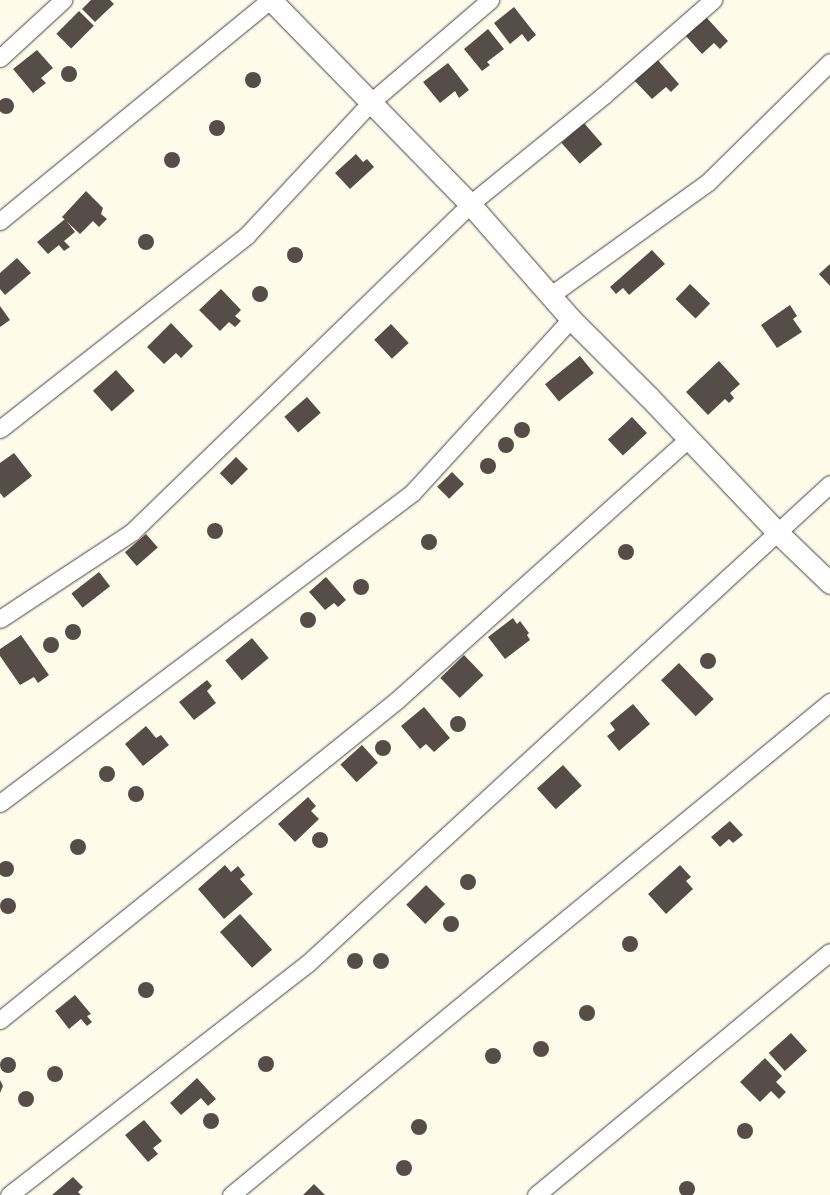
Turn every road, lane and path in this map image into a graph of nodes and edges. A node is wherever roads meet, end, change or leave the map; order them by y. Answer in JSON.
{"nodes":[{"id":1,"x":63,"y":0,"type":"edge"},
{"id":2,"x":271,"y":0,"type":"edge"},
{"id":3,"x":490,"y":0,"type":"edge"},
{"id":4,"x":713,"y":0,"type":"edge"},
{"id":5,"x":0,"y":58,"type":"edge"},
{"id":6,"x":830,"y":62,"type":"edge"},
{"id":7,"x":370,"y":102,"type":"junction"},
{"id":8,"x":470,"y":204,"type":"junction"},
{"id":9,"x":0,"y":221,"type":"edge"},
{"id":10,"x":551,"y":295,"type":"junction"},
{"id":11,"x":571,"y":318,"type":"junction"},
{"id":12,"x":0,"y":429,"type":"edge"},
{"id":13,"x":688,"y":439,"type":"junction"},
{"id":14,"x":830,"y":484,"type":"edge"},
{"id":15,"x":776,"y":531,"type":"junction"},
{"id":16,"x":830,"y":583,"type":"edge"},
{"id":17,"x":0,"y":619,"type":"edge"},
{"id":18,"x":830,"y":702,"type":"edge"},
{"id":19,"x":0,"y":803,"type":"edge"},
{"id":20,"x":830,"y":952,"type":"edge"},
{"id":21,"x":0,"y":1020,"type":"edge"},
{"id":22,"x":8,"y":1195,"type":"edge"},
{"id":23,"x":231,"y":1195,"type":"edge"},
{"id":24,"x":536,"y":1195,"type":"edge"}],
"edges":[{"from":1,"to":5,"type":"street"},
{"from":2,"to":7,"type":"street"},
{"from":2,"to":9,"type":"street"},
{"from":3,"to":7,"type":"street"},
{"from":4,"to":8,"type":"street"},
{"from":6,"to":10,"type":"street"},
{"from":7,"to":8,"type":"street"},
{"from":7,"to":12,"type":"street"},
{"from":8,"to":10,"type":"street"},
{"from":8,"to":17,"type":"street"},
{"from":10,"to":11,"type":"street"},
{"from":11,"to":13,"type":"street"},
{"from":11,"to":19,"type":"street"},
{"from":13,"to":15,"type":"street"},
{"from":13,"to":21,"type":"street"},
{"from":14,"to":15,"type":"street"},
{"from":15,"to":16,"type":"street"},
{"from":15,"to":22,"type":"street"},
{"from":18,"to":23,"type":"street"},
{"from":20,"to":24,"type":"street"}]}
